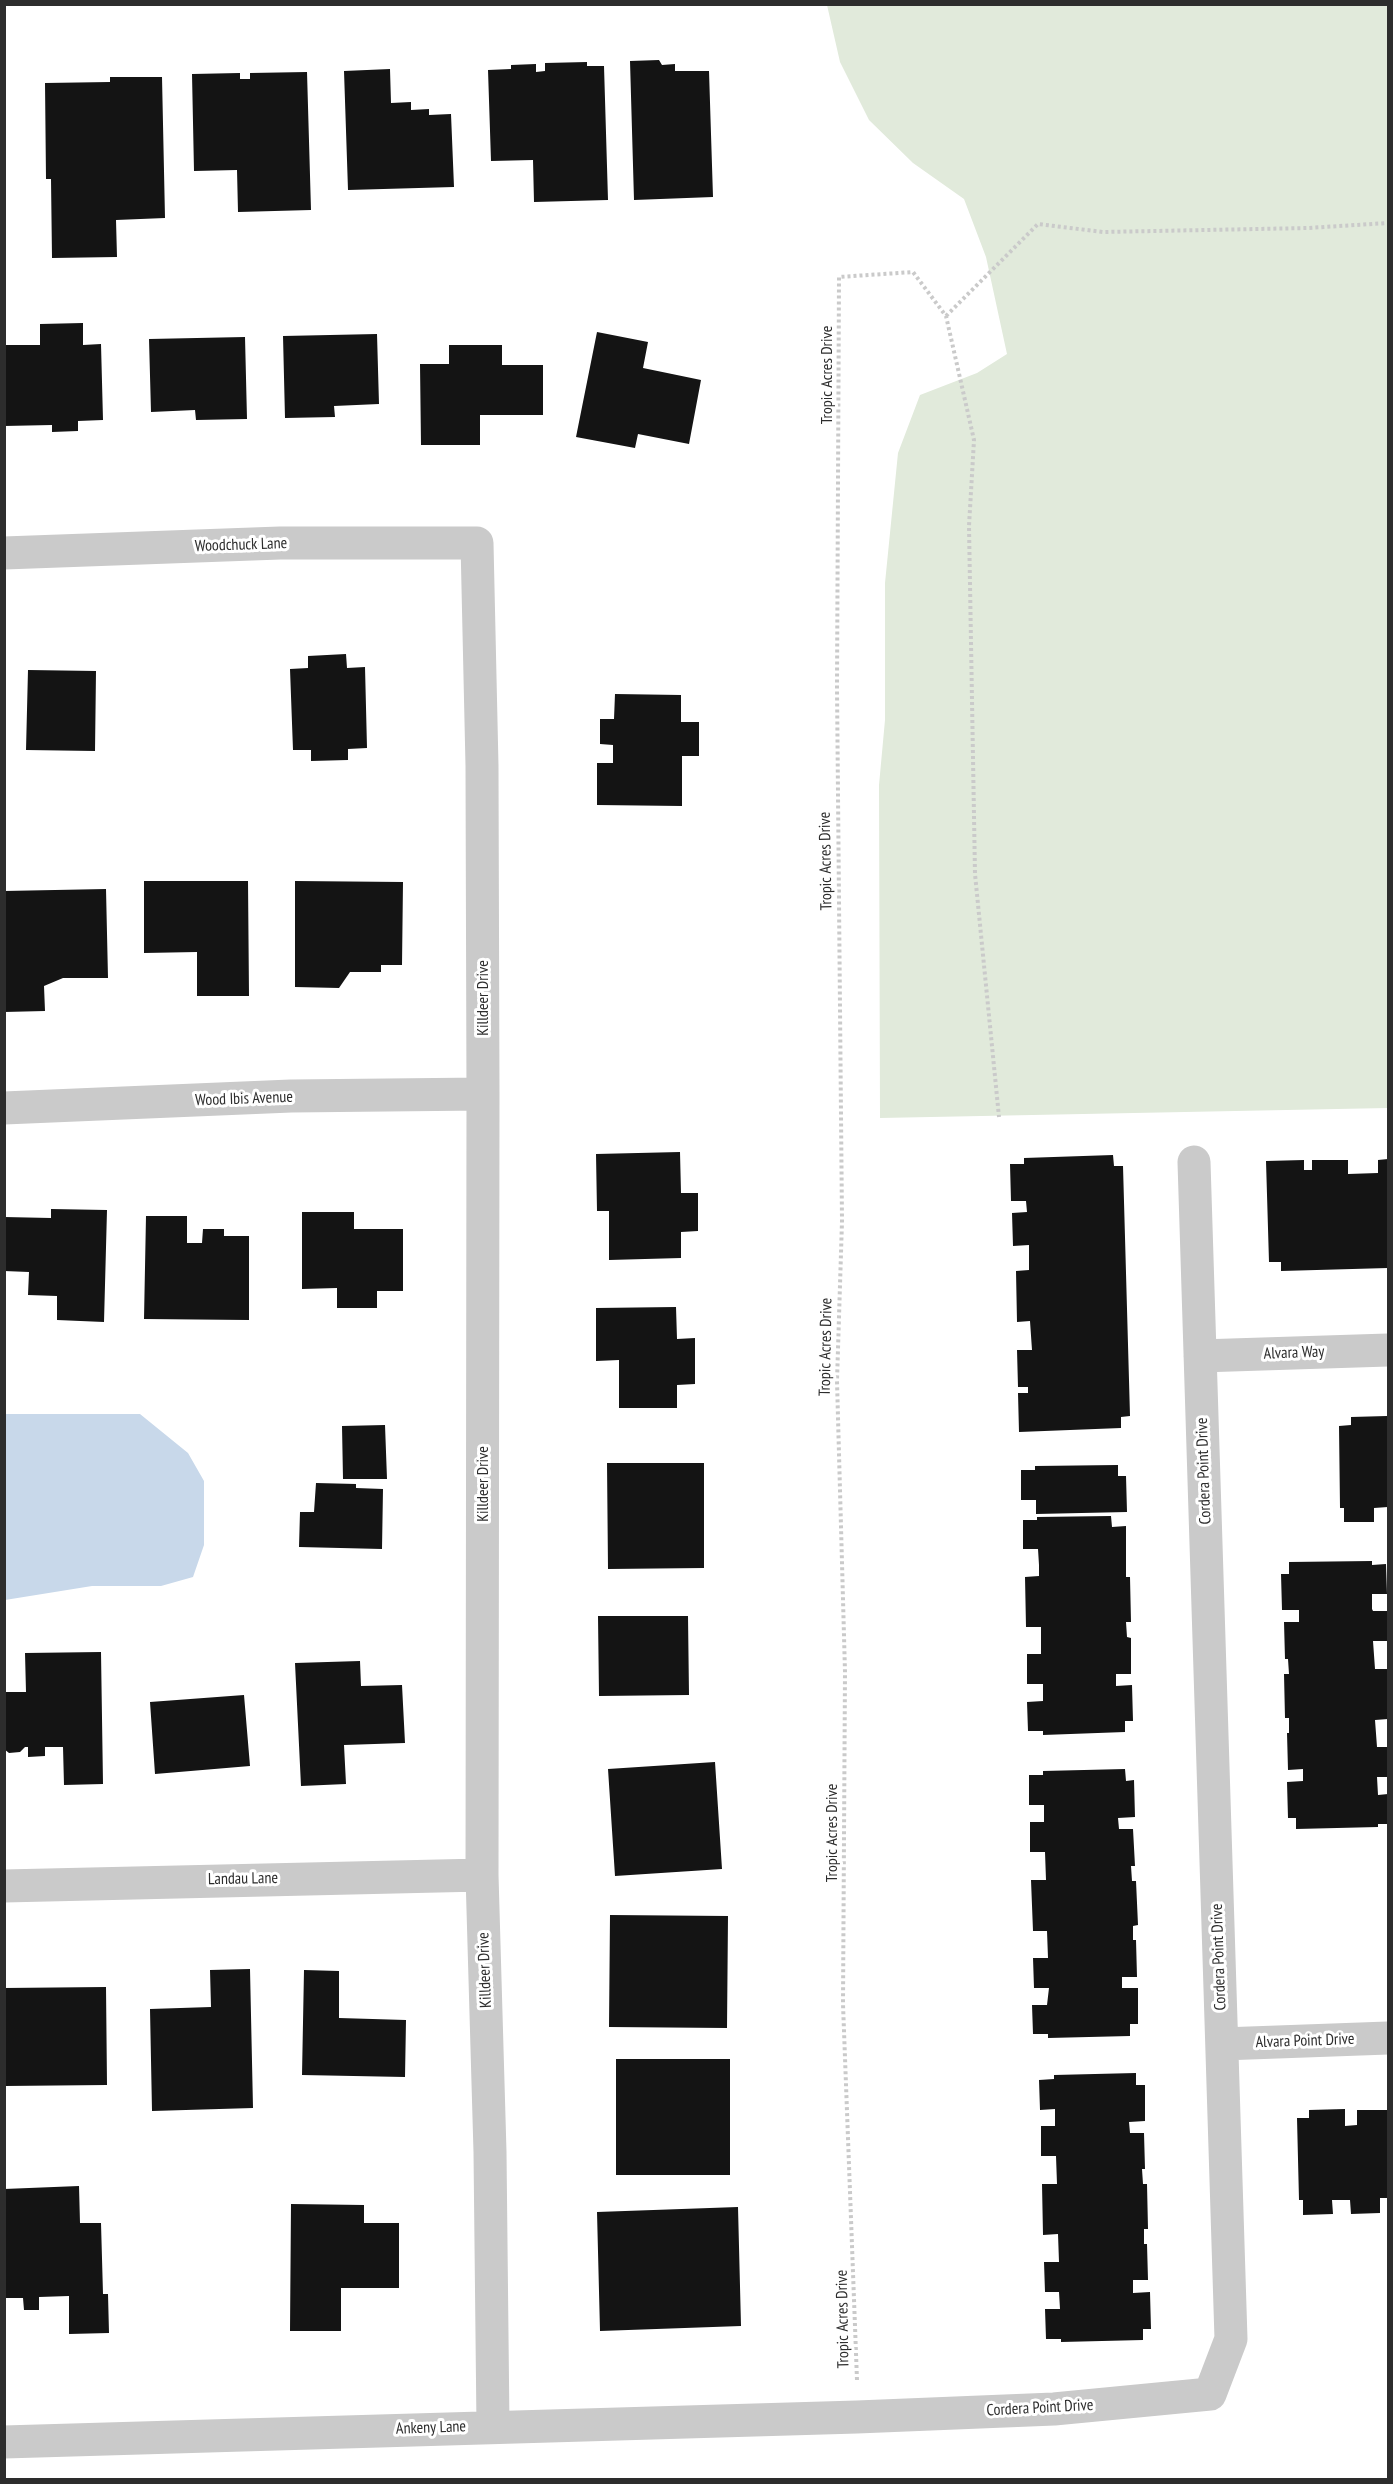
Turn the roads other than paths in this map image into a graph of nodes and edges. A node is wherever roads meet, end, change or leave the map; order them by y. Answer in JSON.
{"nodes":[{"id":1,"x":477,"y":543,"type":"joint"},
{"id":2,"x":4,"y":553,"type":"edge"},
{"id":3,"x":483,"y":1094,"type":"junction"},
{"id":4,"x":4,"y":1107,"type":"edge"},
{"id":5,"x":1194,"y":1162,"type":"dead end"},
{"id":6,"x":1389,"y":1350,"type":"edge"},
{"id":7,"x":1200,"y":1356,"type":"junction"},
{"id":8,"x":482,"y":1875,"type":"junction"},
{"id":9,"x":4,"y":1886,"type":"edge"},
{"id":10,"x":1389,"y":2038,"type":"edge"},
{"id":11,"x":1222,"y":2044,"type":"junction"},
{"id":12,"x":857,"y":2417,"type":"joint"},
{"id":13,"x":493,"y":2426,"type":"junction"},
{"id":14,"x":4,"y":2442,"type":"edge"}],
"edges":[{"from":1,"to":2,"type":"street","name":"Woodchuck Lane"},
{"from":1,"to":3,"type":"street","name":"Killdeer Drive"},
{"from":3,"to":4,"type":"street","name":"Wood Ibis Avenue"},
{"from":3,"to":8,"type":"street","name":"Killdeer Drive"},
{"from":5,"to":7,"type":"street","name":"Cordera Point Drive"},
{"from":6,"to":7,"type":"street","name":"Alvara Way"},
{"from":7,"to":11,"type":"street","name":"Cordera Point Drive"},
{"from":8,"to":9,"type":"street","name":"Landau Lane"},
{"from":8,"to":13,"type":"street","name":"Killdeer Drive"},
{"from":10,"to":11,"type":"street","name":"Alvara Point Drive"},
{"from":11,"to":12,"type":"street","name":"Cordera Point Drive"},
{"from":12,"to":13,"type":"street","name":"Ankeny Lane"},
{"from":13,"to":14,"type":"street","name":"Ankeny Lane"}]}
